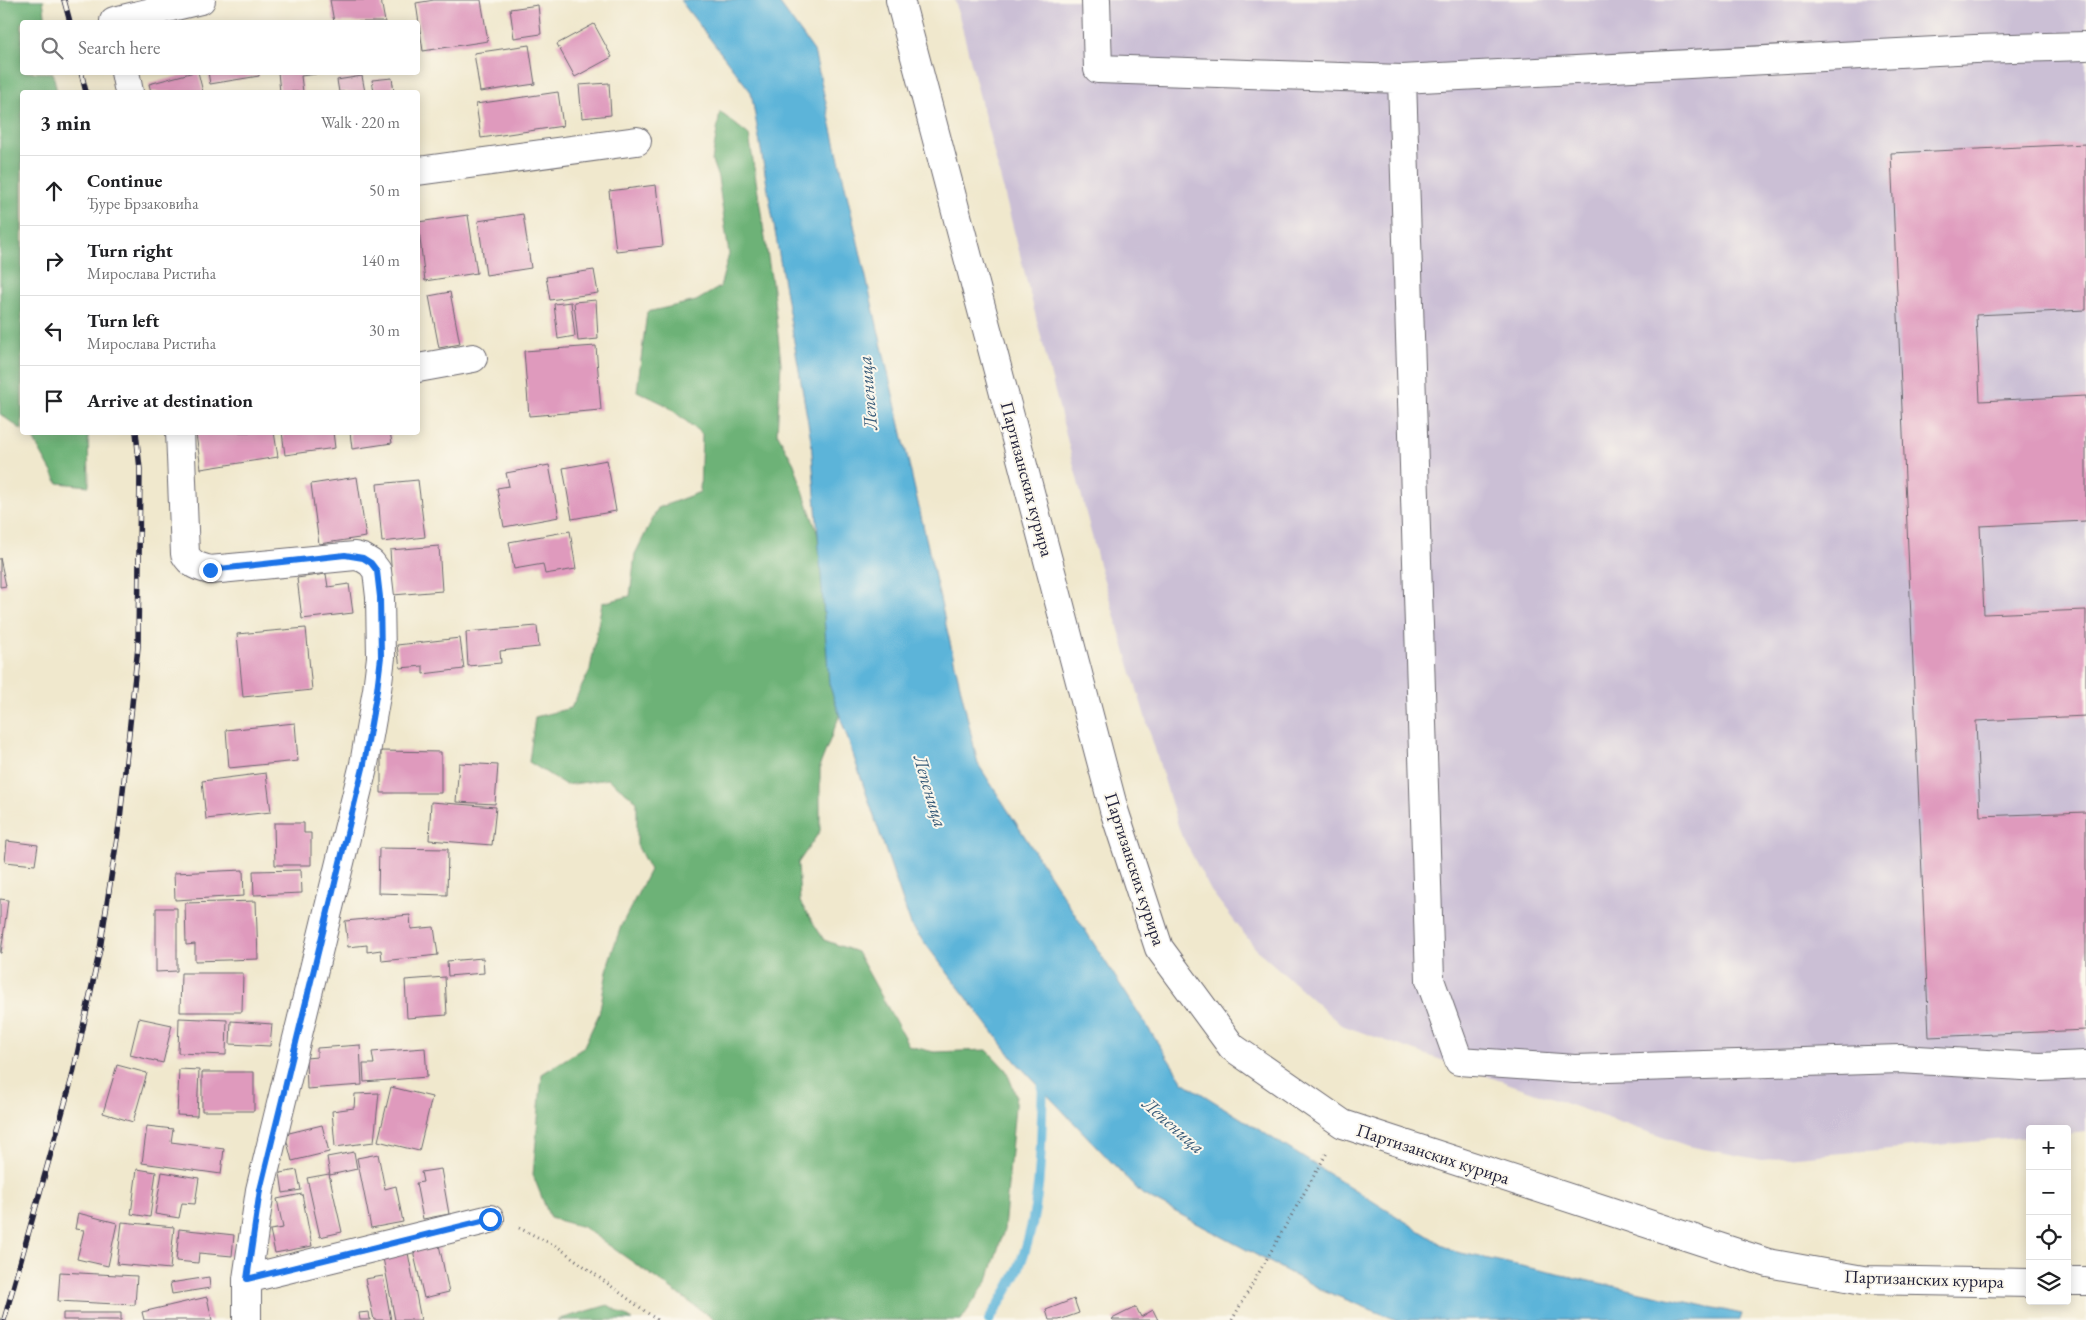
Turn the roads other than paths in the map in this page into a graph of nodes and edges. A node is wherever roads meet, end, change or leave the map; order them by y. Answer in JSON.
{"nodes":[{"id":1,"x":202,"y":0,"type":"edge"},
{"id":2,"x":900,"y":0,"type":"edge"},
{"id":3,"x":1096,"y":0,"type":"edge"},
{"id":4,"x":112,"y":15,"type":"edge"},
{"id":5,"x":2086,"y":46,"type":"edge"},
{"id":6,"x":126,"y":75,"type":"edge"},
{"id":7,"x":1402,"y":79,"type":"junction"},
{"id":8,"x":130,"y":90,"type":"edge"},
{"id":9,"x":637,"y":141,"type":"dead end"},
{"id":10,"x":420,"y":171,"type":"edge"},
{"id":11,"x":473,"y":358,"type":"dead end"},
{"id":12,"x":420,"y":368,"type":"edge"},
{"id":13,"x":180,"y":435,"type":"edge"},
{"id":14,"x":2086,"y":1065,"type":"edge"},
{"id":15,"x":490,"y":1219,"type":"road end"},
{"id":16,"x":247,"y":1279,"type":"junction"},
{"id":17,"x":2071,"y":1281,"type":"edge"},
{"id":18,"x":2086,"y":1281,"type":"edge"},
{"id":19,"x":2026,"y":1283,"type":"edge"},
{"id":20,"x":247,"y":1320,"type":"edge"}],
"edges":[{"from":1,"to":4,"type":"street"},
{"from":2,"to":19,"type":"street","name":"Партизанских курира"},
{"from":3,"to":7,"type":"street"},
{"from":5,"to":7,"type":"street"},
{"from":6,"to":8,"type":"street"},
{"from":7,"to":14,"type":"street"},
{"from":9,"to":10,"type":"street"},
{"from":11,"to":12,"type":"street"},
{"from":13,"to":16,"type":"street"},
{"from":15,"to":16,"type":"street"},
{"from":16,"to":20,"type":"street"},
{"from":17,"to":18,"type":"street"}]}
